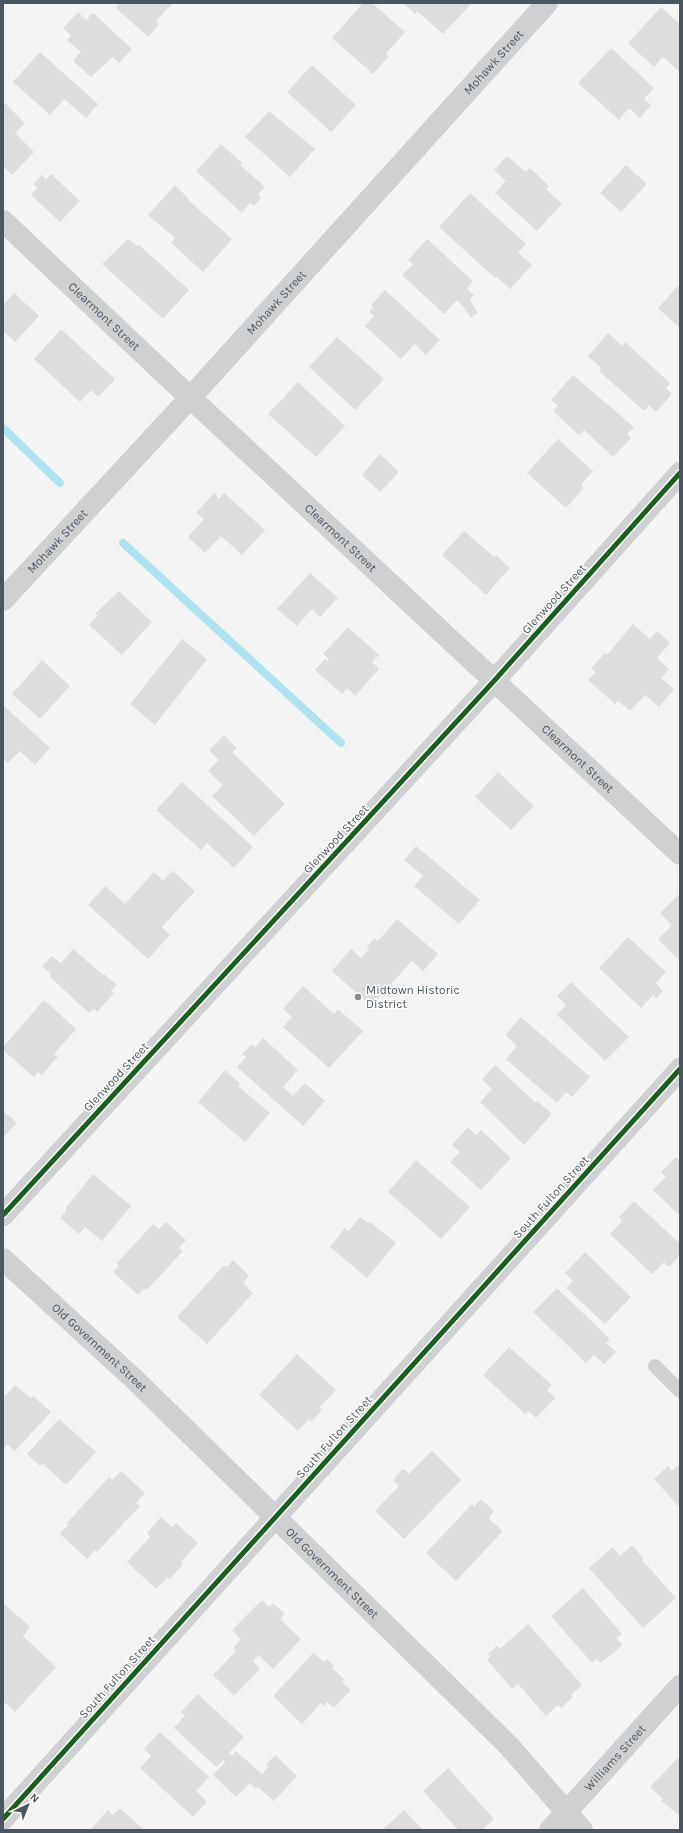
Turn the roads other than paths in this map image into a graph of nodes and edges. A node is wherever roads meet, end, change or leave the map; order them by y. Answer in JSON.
{"nodes":[{"id":1,"x":547,"y":3,"type":"edge"},
{"id":2,"x":3,"y":221,"type":"edge"},
{"id":3,"x":190,"y":398,"type":"junction"},
{"id":4,"x":680,"y":473,"type":"edge"},
{"id":5,"x":3,"y":600,"type":"edge"},
{"id":6,"x":494,"y":681,"type":"junction"},
{"id":7,"x":680,"y":854,"type":"edge"},
{"id":8,"x":680,"y":1069,"type":"edge"},
{"id":9,"x":3,"y":1215,"type":"edge"},
{"id":10,"x":3,"y":1258,"type":"edge"},
{"id":11,"x":655,"y":1366,"type":"dead end"},
{"id":12,"x":680,"y":1391,"type":"edge"},
{"id":13,"x":275,"y":1517,"type":"junction"},
{"id":14,"x":680,"y":1686,"type":"edge"},
{"id":15,"x":566,"y":1812,"type":"junction"},
{"id":16,"x":3,"y":1818,"type":"edge"},
{"id":17,"x":550,"y":1830,"type":"edge"},
{"id":18,"x":582,"y":1830,"type":"edge"}],
"edges":[{"from":1,"to":3,"type":"street","name":"Mohawk Street"},
{"from":2,"to":3,"type":"street","name":"Clearmont Street"},
{"from":3,"to":5,"type":"street","name":"Mohawk Street"},
{"from":3,"to":6,"type":"street","name":"Clearmont Street"},
{"from":4,"to":6,"type":"street","name":"Glenwood Street"},
{"from":6,"to":7,"type":"street","name":"Clearmont Street"},
{"from":6,"to":9,"type":"street","name":"Glenwood Street"},
{"from":8,"to":13,"type":"street","name":"South Fulton Street"},
{"from":10,"to":13,"type":"street","name":"Old Government Street"},
{"from":11,"to":12,"type":"lane"},
{"from":13,"to":15,"type":"street","name":"Old Government Street"},
{"from":13,"to":16,"type":"street","name":"South Fulton Street"},
{"from":14,"to":15,"type":"street","name":"Williams Street"},
{"from":15,"to":17,"type":"street","name":"Williams Street"},
{"from":15,"to":18,"type":"street","name":"Old Government Street"}]}
